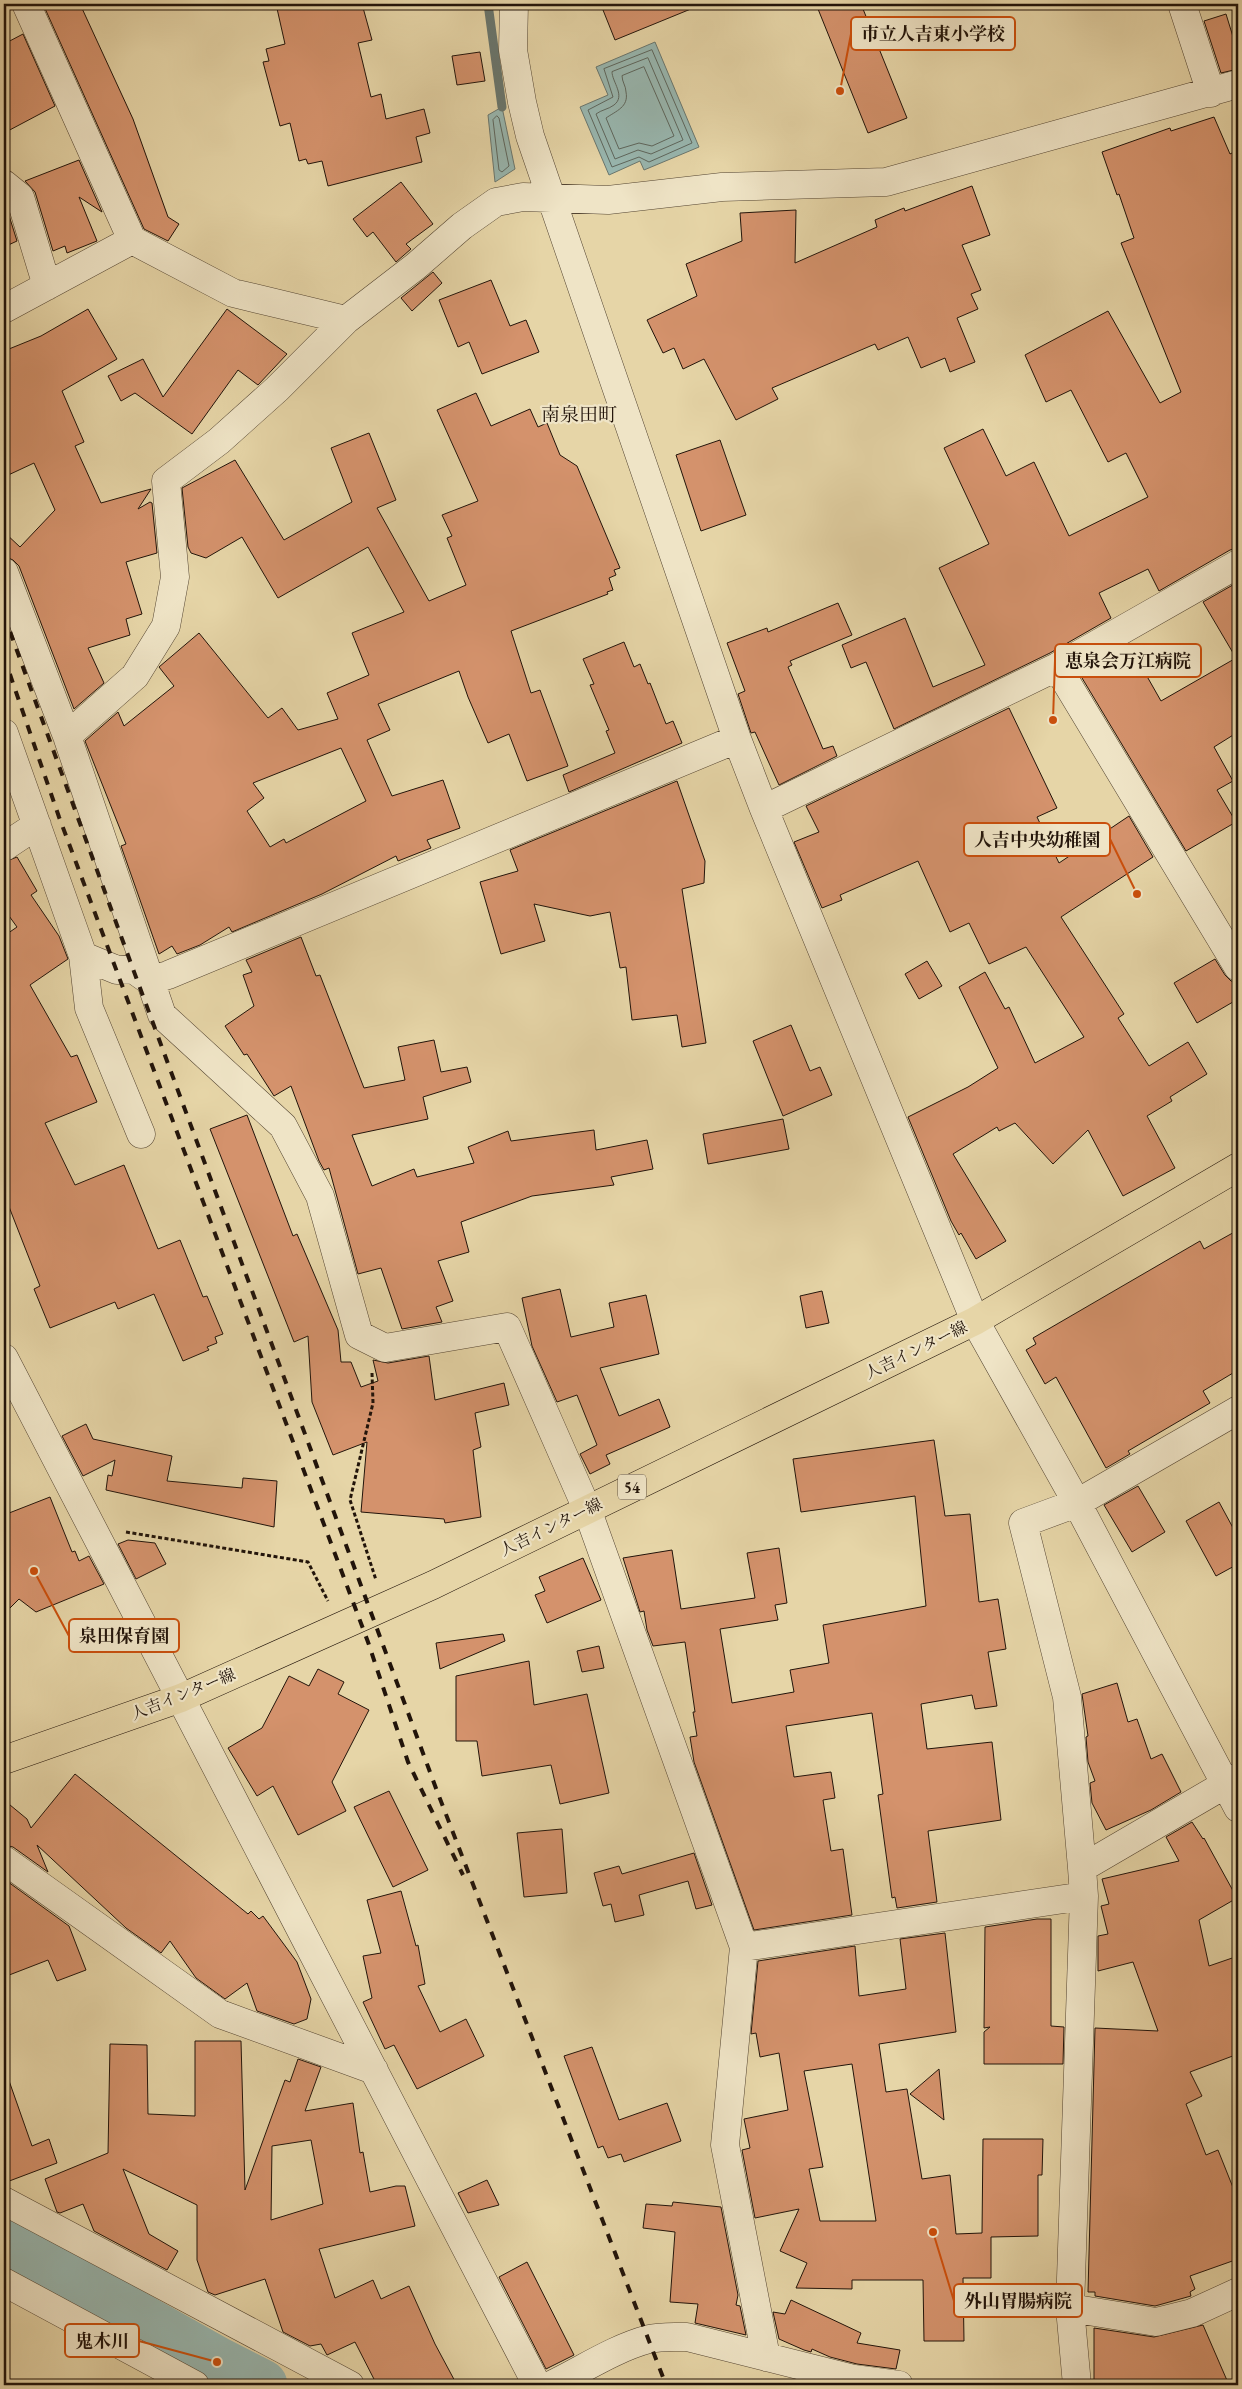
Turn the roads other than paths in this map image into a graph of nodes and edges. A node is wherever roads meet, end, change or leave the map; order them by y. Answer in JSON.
{"nodes":[{"id":1,"x":514,"y":4,"type":"edge"},
{"id":2,"x":1182,"y":4,"type":"edge"},
{"id":3,"x":27,"y":6,"type":"dead end"},
{"id":4,"x":1238,"y":84,"type":"edge"},
{"id":5,"x":1211,"y":93,"type":"junction"},
{"id":6,"x":4,"y":184,"type":"edge"},
{"id":7,"x":551,"y":197,"type":"junction"},
{"id":8,"x":132,"y":240,"type":"junction"},
{"id":9,"x":47,"y":286,"type":"junction"},
{"id":10,"x":4,"y":309,"type":"edge"},
{"id":11,"x":346,"y":320,"type":"junction"},
{"id":12,"x":1238,"y":564,"type":"edge"},
{"id":13,"x":4,"y":572,"type":"edge"},
{"id":14,"x":1056,"y":667,"type":"junction"},
{"id":15,"x":4,"y":733,"type":"edge"},
{"id":16,"x":67,"y":736,"type":"junction"},
{"id":17,"x":737,"y":739,"type":"junction"},
{"id":18,"x":764,"y":808,"type":"junction"},
{"id":19,"x":37,"y":824,"type":"junction"},
{"id":20,"x":4,"y":847,"type":"edge"},
{"id":21,"x":83,"y":956,"type":"junction"},
{"id":22,"x":1238,"y":968,"type":"edge"},
{"id":23,"x":150,"y":981,"type":"junction"},
{"id":24,"x":141,"y":1134,"type":"dead end"},
{"id":25,"x":1238,"y":1167,"type":"edge"},
{"id":26,"x":975,"y":1321,"type":"junction"},
{"id":27,"x":4,"y":1358,"type":"edge"},
{"id":28,"x":1238,"y":1410,"type":"edge"},
{"id":29,"x":1077,"y":1503,"type":"junction"},
{"id":30,"x":587,"y":1509,"type":"junction"},
{"id":31,"x":181,"y":1698,"type":"junction"},
{"id":32,"x":4,"y":1760,"type":"edge"},
{"id":33,"x":1231,"y":1781,"type":"edge"},
{"id":34,"x":1238,"y":1808,"type":"edge"},
{"id":35,"x":4,"y":1860,"type":"edge"},
{"id":36,"x":1082,"y":1868,"type":"junction"},
{"id":37,"x":1084,"y":1896,"type":"junction"},
{"id":38,"x":744,"y":1947,"type":"junction"},
{"id":39,"x":374,"y":2070,"type":"junction"},
{"id":40,"x":4,"y":2201,"type":"edge"},
{"id":41,"x":4,"y":2282,"type":"edge"},
{"id":42,"x":1238,"y":2292,"type":"edge"},
{"id":43,"x":1070,"y":2308,"type":"junction"},
{"id":44,"x":766,"y":2357,"type":"junction"},
{"id":45,"x":196,"y":2385,"type":"edge"},
{"id":46,"x":350,"y":2385,"type":"edge"},
{"id":47,"x":537,"y":2385,"type":"edge"},
{"id":48,"x":551,"y":2385,"type":"edge"},
{"id":49,"x":899,"y":2385,"type":"edge"},
{"id":50,"x":1077,"y":2385,"type":"edge"}],
"edges":[{"from":1,"to":7,"type":"street"},
{"from":2,"to":5,"type":"street"},
{"from":3,"to":8,"type":"street"},
{"from":4,"to":5,"type":"street"},
{"from":5,"to":7,"type":"street"},
{"from":6,"to":9,"type":"street"},
{"from":7,"to":11,"type":"street"},
{"from":7,"to":17,"type":"street"},
{"from":8,"to":9,"type":"street"},
{"from":8,"to":11,"type":"street"},
{"from":9,"to":10,"type":"street"},
{"from":11,"to":16,"type":"street"},
{"from":12,"to":14,"type":"street"},
{"from":13,"to":16,"type":"street"},
{"from":14,"to":18,"type":"street"},
{"from":14,"to":22,"type":"street"},
{"from":15,"to":19,"type":"street"},
{"from":16,"to":23,"type":"street"},
{"from":17,"to":18,"type":"street"},
{"from":17,"to":23,"type":"street"},
{"from":18,"to":26,"type":"street"},
{"from":19,"to":20,"type":"street"},
{"from":19,"to":21,"type":"street"},
{"from":21,"to":23,"type":"street"},
{"from":21,"to":24,"type":"street"},
{"from":23,"to":30,"type":"street"},
{"from":25,"to":26,"type":"main road","name":"人吉インター線","number":"54"},
{"from":26,"to":29,"type":"street"},
{"from":26,"to":30,"type":"main road","name":"人吉インター線","number":"54"},
{"from":27,"to":31,"type":"street"},
{"from":28,"to":29,"type":"street"},
{"from":29,"to":33,"type":"street"},
{"from":29,"to":36,"type":"street"},
{"from":30,"to":31,"type":"main road","name":"人吉インター線","number":"54"},
{"from":30,"to":38,"type":"street"},
{"from":31,"to":32,"type":"main road","name":"人吉インター線","number":"54"},
{"from":31,"to":39,"type":"street"},
{"from":33,"to":34,"type":"street"},
{"from":33,"to":36,"type":"street"},
{"from":35,"to":39,"type":"street"},
{"from":36,"to":37,"type":"street"},
{"from":37,"to":38,"type":"street"},
{"from":37,"to":43,"type":"street"},
{"from":38,"to":44,"type":"street"},
{"from":39,"to":47,"type":"street"},
{"from":40,"to":46,"type":"street"},
{"from":41,"to":45,"type":"street"},
{"from":42,"to":43,"type":"street"},
{"from":43,"to":50,"type":"street"},
{"from":44,"to":48,"type":"street"},
{"from":44,"to":49,"type":"street"}]}
